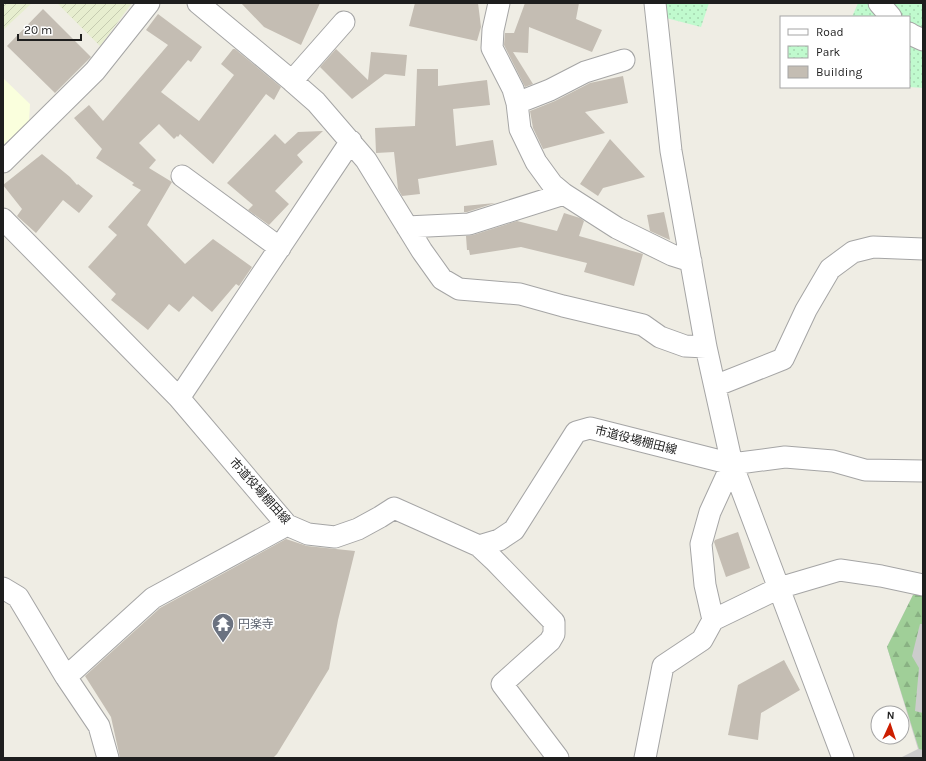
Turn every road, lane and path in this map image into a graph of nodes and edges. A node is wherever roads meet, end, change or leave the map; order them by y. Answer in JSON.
{"nodes":[{"id":1,"x":149,"y":3,"type":"edge"},
{"id":2,"x":198,"y":3,"type":"edge"},
{"id":3,"x":499,"y":3,"type":"edge"},
{"id":4,"x":655,"y":3,"type":"edge"},
{"id":5,"x":880,"y":3,"type":"edge"},
{"id":6,"x":890,"y":16,"type":"edge"},
{"id":7,"x":344,"y":22,"type":"dead end"},
{"id":8,"x":910,"y":34,"type":"edge"},
{"id":9,"x":923,"y":40,"type":"edge"},
{"id":10,"x":624,"y":60,"type":"dead end"},
{"id":11,"x":292,"y":81,"type":"junction"},
{"id":12,"x":517,"y":103,"type":"junction"},
{"id":13,"x":351,"y":141,"type":"junction"},
{"id":14,"x":3,"y":162,"type":"edge"},
{"id":15,"x":182,"y":176,"type":"dead end"},
{"id":16,"x":564,"y":194,"type":"junction"},
{"id":17,"x":3,"y":219,"type":"edge"},
{"id":18,"x":407,"y":227,"type":"junction"},
{"id":19,"x":280,"y":248,"type":"junction"},
{"id":20,"x":923,"y":249,"type":"edge"},
{"id":21,"x":691,"y":261,"type":"junction"},
{"id":22,"x":706,"y":347,"type":"junction"},
{"id":23,"x":714,"y":386,"type":"junction"},
{"id":24,"x":179,"y":398,"type":"junction"},
{"id":25,"x":732,"y":464,"type":"junction"},
{"id":26,"x":923,"y":471,"type":"edge"},
{"id":27,"x":287,"y":525,"type":"junction"},
{"id":28,"x":479,"y":546,"type":"junction"},
{"id":29,"x":923,"y":585,"type":"edge"},
{"id":30,"x":3,"y":588,"type":"edge"},
{"id":31,"x":779,"y":588,"type":"junction"},
{"id":32,"x":714,"y":620,"type":"junction"},
{"id":33,"x":66,"y":677,"type":"junction"},
{"id":34,"x":838,"y":757,"type":"edge"},
{"id":35,"x":108,"y":758,"type":"edge"},
{"id":36,"x":558,"y":758,"type":"edge"},
{"id":37,"x":645,"y":758,"type":"edge"}],
"edges":[{"from":1,"to":14,"type":"street"},
{"from":2,"to":11,"type":"street"},
{"from":3,"to":12,"type":"street"},
{"from":4,"to":21,"type":"street"},
{"from":5,"to":6,"type":"street"},
{"from":7,"to":11,"type":"street"},
{"from":8,"to":9,"type":"street"},
{"from":10,"to":12,"type":"street"},
{"from":11,"to":13,"type":"street"},
{"from":12,"to":16,"type":"street"},
{"from":13,"to":18,"type":"street"},
{"from":13,"to":19,"type":"street"},
{"from":15,"to":19,"type":"street"},
{"from":16,"to":18,"type":"street"},
{"from":16,"to":21,"type":"street"},
{"from":17,"to":24,"type":"street","name":"市道役場棚田線"},
{"from":18,"to":22,"type":"street"},
{"from":19,"to":24,"type":"street"},
{"from":20,"to":23,"type":"street"},
{"from":21,"to":22,"type":"street"},
{"from":22,"to":23,"type":"street"},
{"from":23,"to":25,"type":"street"},
{"from":24,"to":27,"type":"street","name":"市道役場棚田線"},
{"from":25,"to":26,"type":"street"},
{"from":25,"to":28,"type":"street","name":"市道役場棚田線"},
{"from":25,"to":31,"type":"street"},
{"from":25,"to":32,"type":"street"},
{"from":27,"to":28,"type":"street","name":"市道役場棚田線"},
{"from":27,"to":33,"type":"street"},
{"from":28,"to":36,"type":"street"},
{"from":29,"to":31,"type":"street"},
{"from":30,"to":33,"type":"street"},
{"from":31,"to":32,"type":"street"},
{"from":31,"to":34,"type":"street"},
{"from":32,"to":37,"type":"street"},
{"from":33,"to":35,"type":"street"}]}
